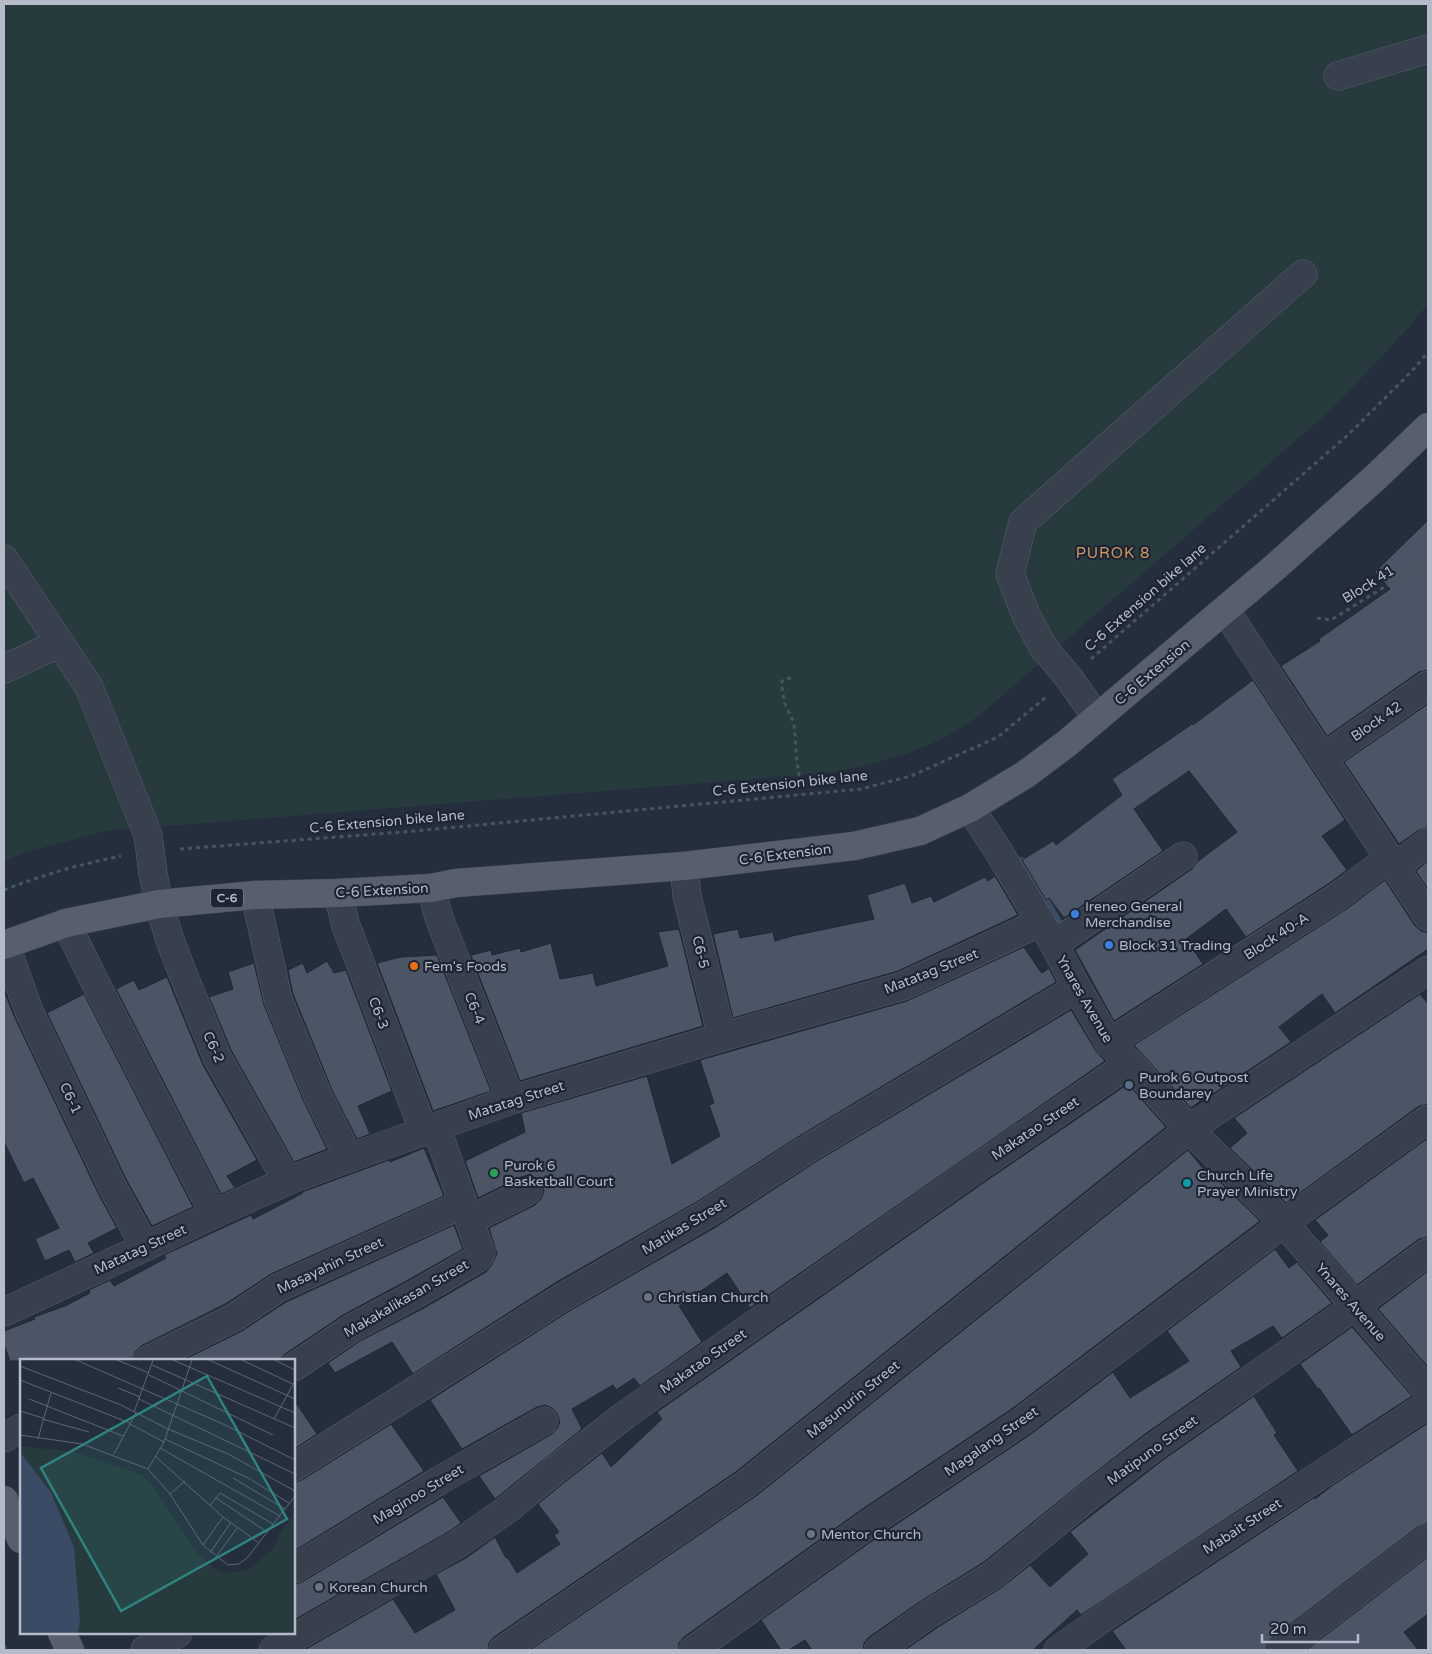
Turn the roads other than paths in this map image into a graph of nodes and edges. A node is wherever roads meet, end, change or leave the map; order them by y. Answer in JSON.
{"nodes":[{"id":1,"x":1428,"y":49,"type":"edge"},
{"id":2,"x":1338,"y":76,"type":"dead end"},
{"id":3,"x":1303,"y":274,"type":"dead end"},
{"id":4,"x":1428,"y":428,"type":"edge"},
{"id":5,"x":4,"y":559,"type":"edge"},
{"id":6,"x":1225,"y":610,"type":"junction"},
{"id":7,"x":60,"y":643,"type":"junction"},
{"id":8,"x":4,"y":669,"type":"edge"},
{"id":9,"x":1428,"y":685,"type":"edge"},
{"id":10,"x":1097,"y":718,"type":"junction"},
{"id":11,"x":1323,"y":758,"type":"junction"},
{"id":12,"x":970,"y":808,"type":"junction"},
{"id":13,"x":1428,"y":842,"type":"edge"},
{"id":14,"x":1183,"y":856,"type":"dead end"},
{"id":15,"x":1392,"y":862,"type":"junction"},
{"id":16,"x":684,"y":866,"type":"junction"},
{"id":17,"x":444,"y":886,"type":"junction"},
{"id":18,"x":338,"y":893,"type":"junction"},
{"id":19,"x":256,"y":896,"type":"junction"},
{"id":20,"x":159,"y":904,"type":"junction"},
{"id":21,"x":1428,"y":917,"type":"edge"},
{"id":22,"x":66,"y":923,"type":"junction"},
{"id":23,"x":1048,"y":933,"type":"junction"},
{"id":24,"x":5,"y":945,"type":"edge"},
{"id":25,"x":1428,"y":970,"type":"edge"},
{"id":26,"x":1077,"y":988,"type":"junction"},
{"id":27,"x":722,"y":1037,"type":"junction"},
{"id":28,"x":1109,"y":1043,"type":"junction"},
{"id":29,"x":1130,"y":1063,"type":"junction"},
{"id":30,"x":511,"y":1100,"type":"junction"},
{"id":31,"x":1428,"y":1120,"type":"edge"},
{"id":32,"x":1189,"y":1129,"type":"junction"},
{"id":33,"x":430,"y":1130,"type":"junction"},
{"id":34,"x":349,"y":1158,"type":"junction"},
{"id":35,"x":287,"y":1181,"type":"junction"},
{"id":36,"x":528,"y":1191,"type":"dead end"},
{"id":37,"x":466,"y":1212,"type":"junction"},
{"id":38,"x":214,"y":1214,"type":"junction"},
{"id":39,"x":1284,"y":1223,"type":"junction"},
{"id":40,"x":145,"y":1247,"type":"junction"},
{"id":41,"x":1428,"y":1252,"type":"edge"},
{"id":42,"x":1355,"y":1306,"type":"junction"},
{"id":43,"x":4,"y":1312,"type":"edge"},
{"id":44,"x":150,"y":1359,"type":"edge"},
{"id":45,"x":295,"y":1366,"type":"edge"},
{"id":46,"x":1428,"y":1391,"type":"edge"},
{"id":47,"x":1428,"y":1404,"type":"edge"},
{"id":48,"x":544,"y":1421,"type":"dead end"},
{"id":49,"x":20,"y":1429,"type":"edge"},
{"id":50,"x":4,"y":1438,"type":"edge"},
{"id":51,"x":295,"y":1466,"type":"edge"},
{"id":52,"x":4,"y":1500,"type":"edge"},
{"id":53,"x":20,"y":1532,"type":"edge"},
{"id":54,"x":1428,"y":1538,"type":"edge"},
{"id":55,"x":295,"y":1568,"type":"edge"},
{"id":56,"x":62,"y":1634,"type":"edge"},
{"id":57,"x":176,"y":1634,"type":"edge"},
{"id":58,"x":70,"y":1650,"type":"edge"},
{"id":59,"x":145,"y":1650,"type":"edge"},
{"id":60,"x":273,"y":1650,"type":"edge"},
{"id":61,"x":503,"y":1650,"type":"edge"},
{"id":62,"x":693,"y":1650,"type":"edge"},
{"id":63,"x":878,"y":1650,"type":"edge"},
{"id":64,"x":1058,"y":1650,"type":"edge"},
{"id":65,"x":1281,"y":1650,"type":"edge"}],
"edges":[{"from":1,"to":2,"type":"street"},
{"from":3,"to":10,"type":"street"},
{"from":4,"to":6,"type":"main road","name":"C-6 Extension"},
{"from":5,"to":7,"type":"street","name":"C6-2"},
{"from":6,"to":10,"type":"main road","name":"C-6 Extension"},
{"from":6,"to":11,"type":"street"},
{"from":7,"to":8,"type":"street"},
{"from":7,"to":20,"type":"street","name":"C6-2"},
{"from":9,"to":11,"type":"street","name":"Block 42"},
{"from":10,"to":12,"type":"main road","name":"C-6 Extension"},
{"from":11,"to":15,"type":"street"},
{"from":12,"to":16,"type":"main road","name":"C-6 Extension"},
{"from":12,"to":23,"type":"street","name":"Ynares Avenue"},
{"from":13,"to":15,"type":"street","name":"Block 40-A"},
{"from":14,"to":23,"type":"street","name":"Matatag Street"},
{"from":15,"to":21,"type":"street"},
{"from":15,"to":28,"type":"street","name":"Block 40-A"},
{"from":16,"to":17,"type":"main road","name":"C-6 Extension"},
{"from":16,"to":27,"type":"street","name":"C6-5"},
{"from":17,"to":18,"type":"main road","name":"C-6 Extension","number":"C-6"},
{"from":17,"to":30,"type":"street","name":"C6-4"},
{"from":18,"to":19,"type":"main road","name":"C-6 Extension","number":"C-6"},
{"from":18,"to":33,"type":"street","name":"C6-3"},
{"from":19,"to":20,"type":"main road","name":"C-6 Extension","number":"C-6"},
{"from":19,"to":34,"type":"street"},
{"from":20,"to":22,"type":"main road","name":"C-6 Extension","number":"C-6"},
{"from":20,"to":35,"type":"street","name":"C6-2"},
{"from":22,"to":24,"type":"main road","name":"C-6 Extension","number":"C-6"},
{"from":22,"to":38,"type":"street"},
{"from":23,"to":26,"type":"street","name":"Ynares Avenue"},
{"from":23,"to":27,"type":"street","name":"Matatag Street"},
{"from":24,"to":40,"type":"street","name":"C6-1"},
{"from":25,"to":32,"type":"street"},
{"from":26,"to":28,"type":"street","name":"Ynares Avenue"},
{"from":26,"to":51,"type":"street","name":"Matikas Street"},
{"from":27,"to":30,"type":"street","name":"Matatag Street"},
{"from":28,"to":29,"type":"street","name":"Ynares Avenue"},
{"from":29,"to":32,"type":"street","name":"Ynares Avenue"},
{"from":29,"to":60,"type":"street","name":"Makatao Street"},
{"from":30,"to":33,"type":"street","name":"Matatag Street"},
{"from":31,"to":39,"type":"street"},
{"from":32,"to":39,"type":"street","name":"Ynares Avenue"},
{"from":32,"to":61,"type":"street","name":"Masunurin Street"},
{"from":33,"to":34,"type":"street","name":"Matatag Street"},
{"from":33,"to":37,"type":"street","name":"Makakalikasan Street"},
{"from":34,"to":35,"type":"street","name":"Matatag Street"},
{"from":35,"to":38,"type":"street","name":"Matatag Street"},
{"from":36,"to":37,"type":"street","name":"Masayahin Street"},
{"from":37,"to":44,"type":"street","name":"Masayahin Street"},
{"from":37,"to":45,"type":"street","name":"Makakalikasan Street"},
{"from":38,"to":40,"type":"street","name":"Matatag Street"},
{"from":39,"to":42,"type":"street","name":"Ynares Avenue"},
{"from":39,"to":62,"type":"street","name":"Magalang Street"},
{"from":40,"to":43,"type":"street","name":"Matatag Street"},
{"from":41,"to":42,"type":"street","name":"Matipuno Street"},
{"from":42,"to":46,"type":"street","name":"Ynares Avenue"},
{"from":42,"to":63,"type":"street","name":"Matipuno Street"},
{"from":47,"to":64,"type":"street","name":"Mabait Street"},
{"from":48,"to":55,"type":"street","name":"Maginoo Street"},
{"from":49,"to":50,"type":"street"},
{"from":52,"to":53,"type":"main road"},
{"from":54,"to":65,"type":"street"},
{"from":56,"to":58,"type":"main road"},
{"from":57,"to":59,"type":"street"}]}
